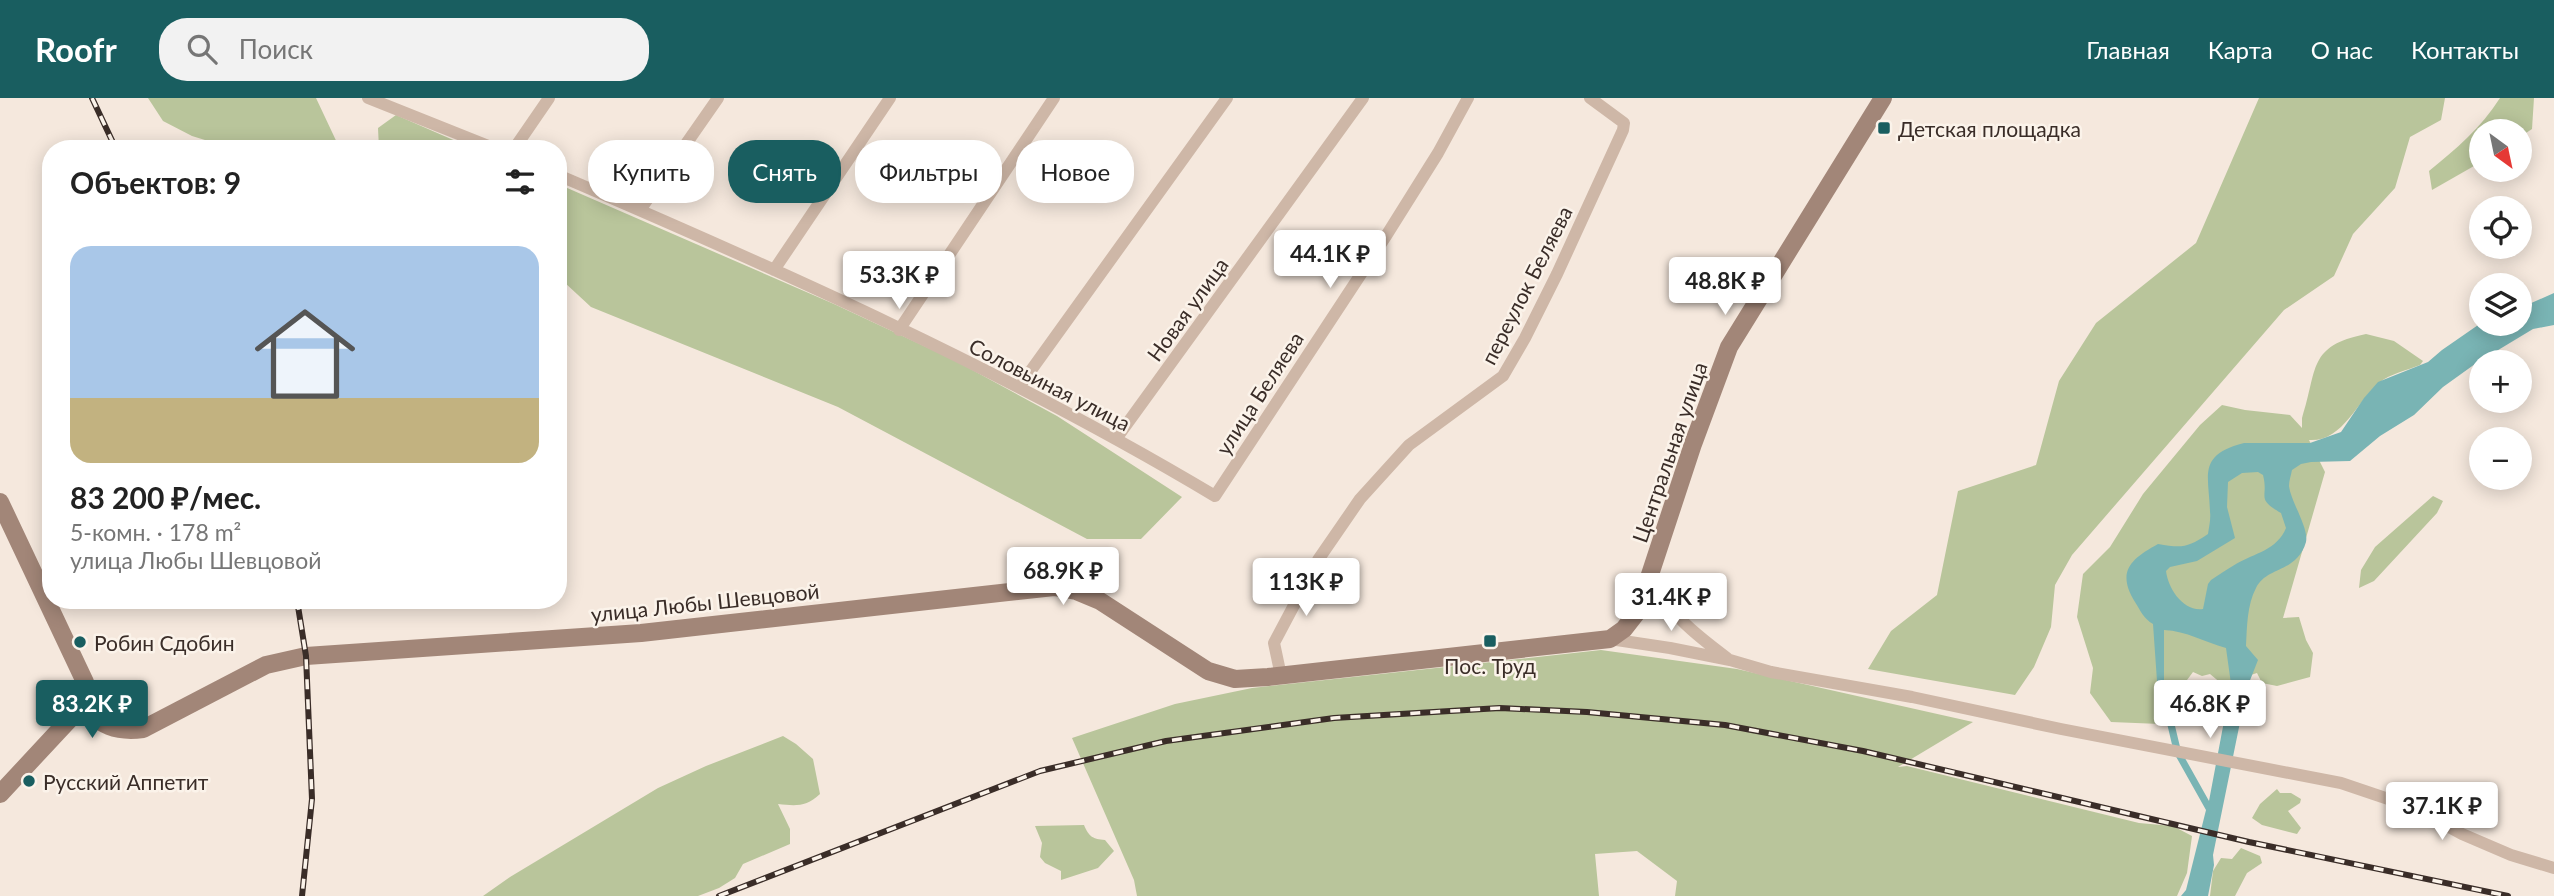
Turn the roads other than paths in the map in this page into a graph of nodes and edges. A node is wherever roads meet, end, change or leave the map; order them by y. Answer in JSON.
{"nodes":[{"id":1,"x":368,"y":98,"type":"edge"},
{"id":2,"x":550,"y":98,"type":"edge"},
{"id":3,"x":718,"y":98,"type":"edge"},
{"id":4,"x":890,"y":98,"type":"edge"},
{"id":5,"x":1054,"y":98,"type":"edge"},
{"id":6,"x":1227,"y":98,"type":"edge"},
{"id":7,"x":1363,"y":98,"type":"edge"},
{"id":8,"x":1468,"y":98,"type":"edge"},
{"id":9,"x":1590,"y":98,"type":"edge"},
{"id":10,"x":1882,"y":98,"type":"edge"},
{"id":11,"x":473,"y":140,"type":"edge"},
{"id":12,"x":520,"y":140,"type":"edge"},
{"id":13,"x":567,"y":179,"type":"edge"},
{"id":14,"x":640,"y":210,"type":"junction"},
{"id":15,"x":774,"y":270,"type":"junction"},
{"id":16,"x":899,"y":330,"type":"junction"},
{"id":17,"x":1019,"y":387,"type":"junction"},
{"id":18,"x":1116,"y":439,"type":"junction"},
{"id":19,"x":1214,"y":496,"type":"joint"},
{"id":20,"x":0,"y":502,"type":"edge"},
{"id":21,"x":1651,"y":574,"type":"junction"},
{"id":22,"x":42,"y":591,"type":"edge"},
{"id":23,"x":51,"y":609,"type":"edge"},
{"id":24,"x":1610,"y":639,"type":"junction"},
{"id":25,"x":1730,"y":660,"type":"junction"},
{"id":26,"x":1281,"y":676,"type":"junction"},
{"id":27,"x":80,"y":708,"type":"junction"},
{"id":28,"x":0,"y":794,"type":"edge"},
{"id":29,"x":2554,"y":868,"type":"edge"}],
"edges":[{"from":1,"to":11,"type":"street"},
{"from":2,"to":12,"type":"street"},
{"from":3,"to":14,"type":"street"},
{"from":4,"to":15,"type":"street"},
{"from":5,"to":16,"type":"street"},
{"from":6,"to":17,"type":"street"},
{"from":7,"to":18,"type":"street","name":"Новая улица"},
{"from":8,"to":19,"type":"street","name":"улица Беляева"},
{"from":9,"to":26,"type":"street","name":"переулок Беляева"},
{"from":10,"to":21,"type":"street","name":"Центральная улица"},
{"from":13,"to":14,"type":"street","name":"Соловьиная улица"},
{"from":14,"to":15,"type":"street","name":"Соловьиная улица"},
{"from":15,"to":16,"type":"street","name":"Соловьиная улица"},
{"from":16,"to":17,"type":"street","name":"Соловьиная улица"},
{"from":17,"to":18,"type":"street","name":"Соловьиная улица"},
{"from":18,"to":19,"type":"street","name":"Соловьиная улица"},
{"from":20,"to":22,"type":"street"},
{"from":21,"to":24,"type":"street","name":"Центральная улица"},
{"from":21,"to":25,"type":"street"},
{"from":23,"to":27,"type":"street"},
{"from":24,"to":25,"type":"street"},
{"from":24,"to":26,"type":"street","name":"улица Любы Шевцовой"},
{"from":25,"to":29,"type":"street"},
{"from":26,"to":27,"type":"street","name":"улица Любы Шевцовой"},
{"from":27,"to":28,"type":"street"}]}
